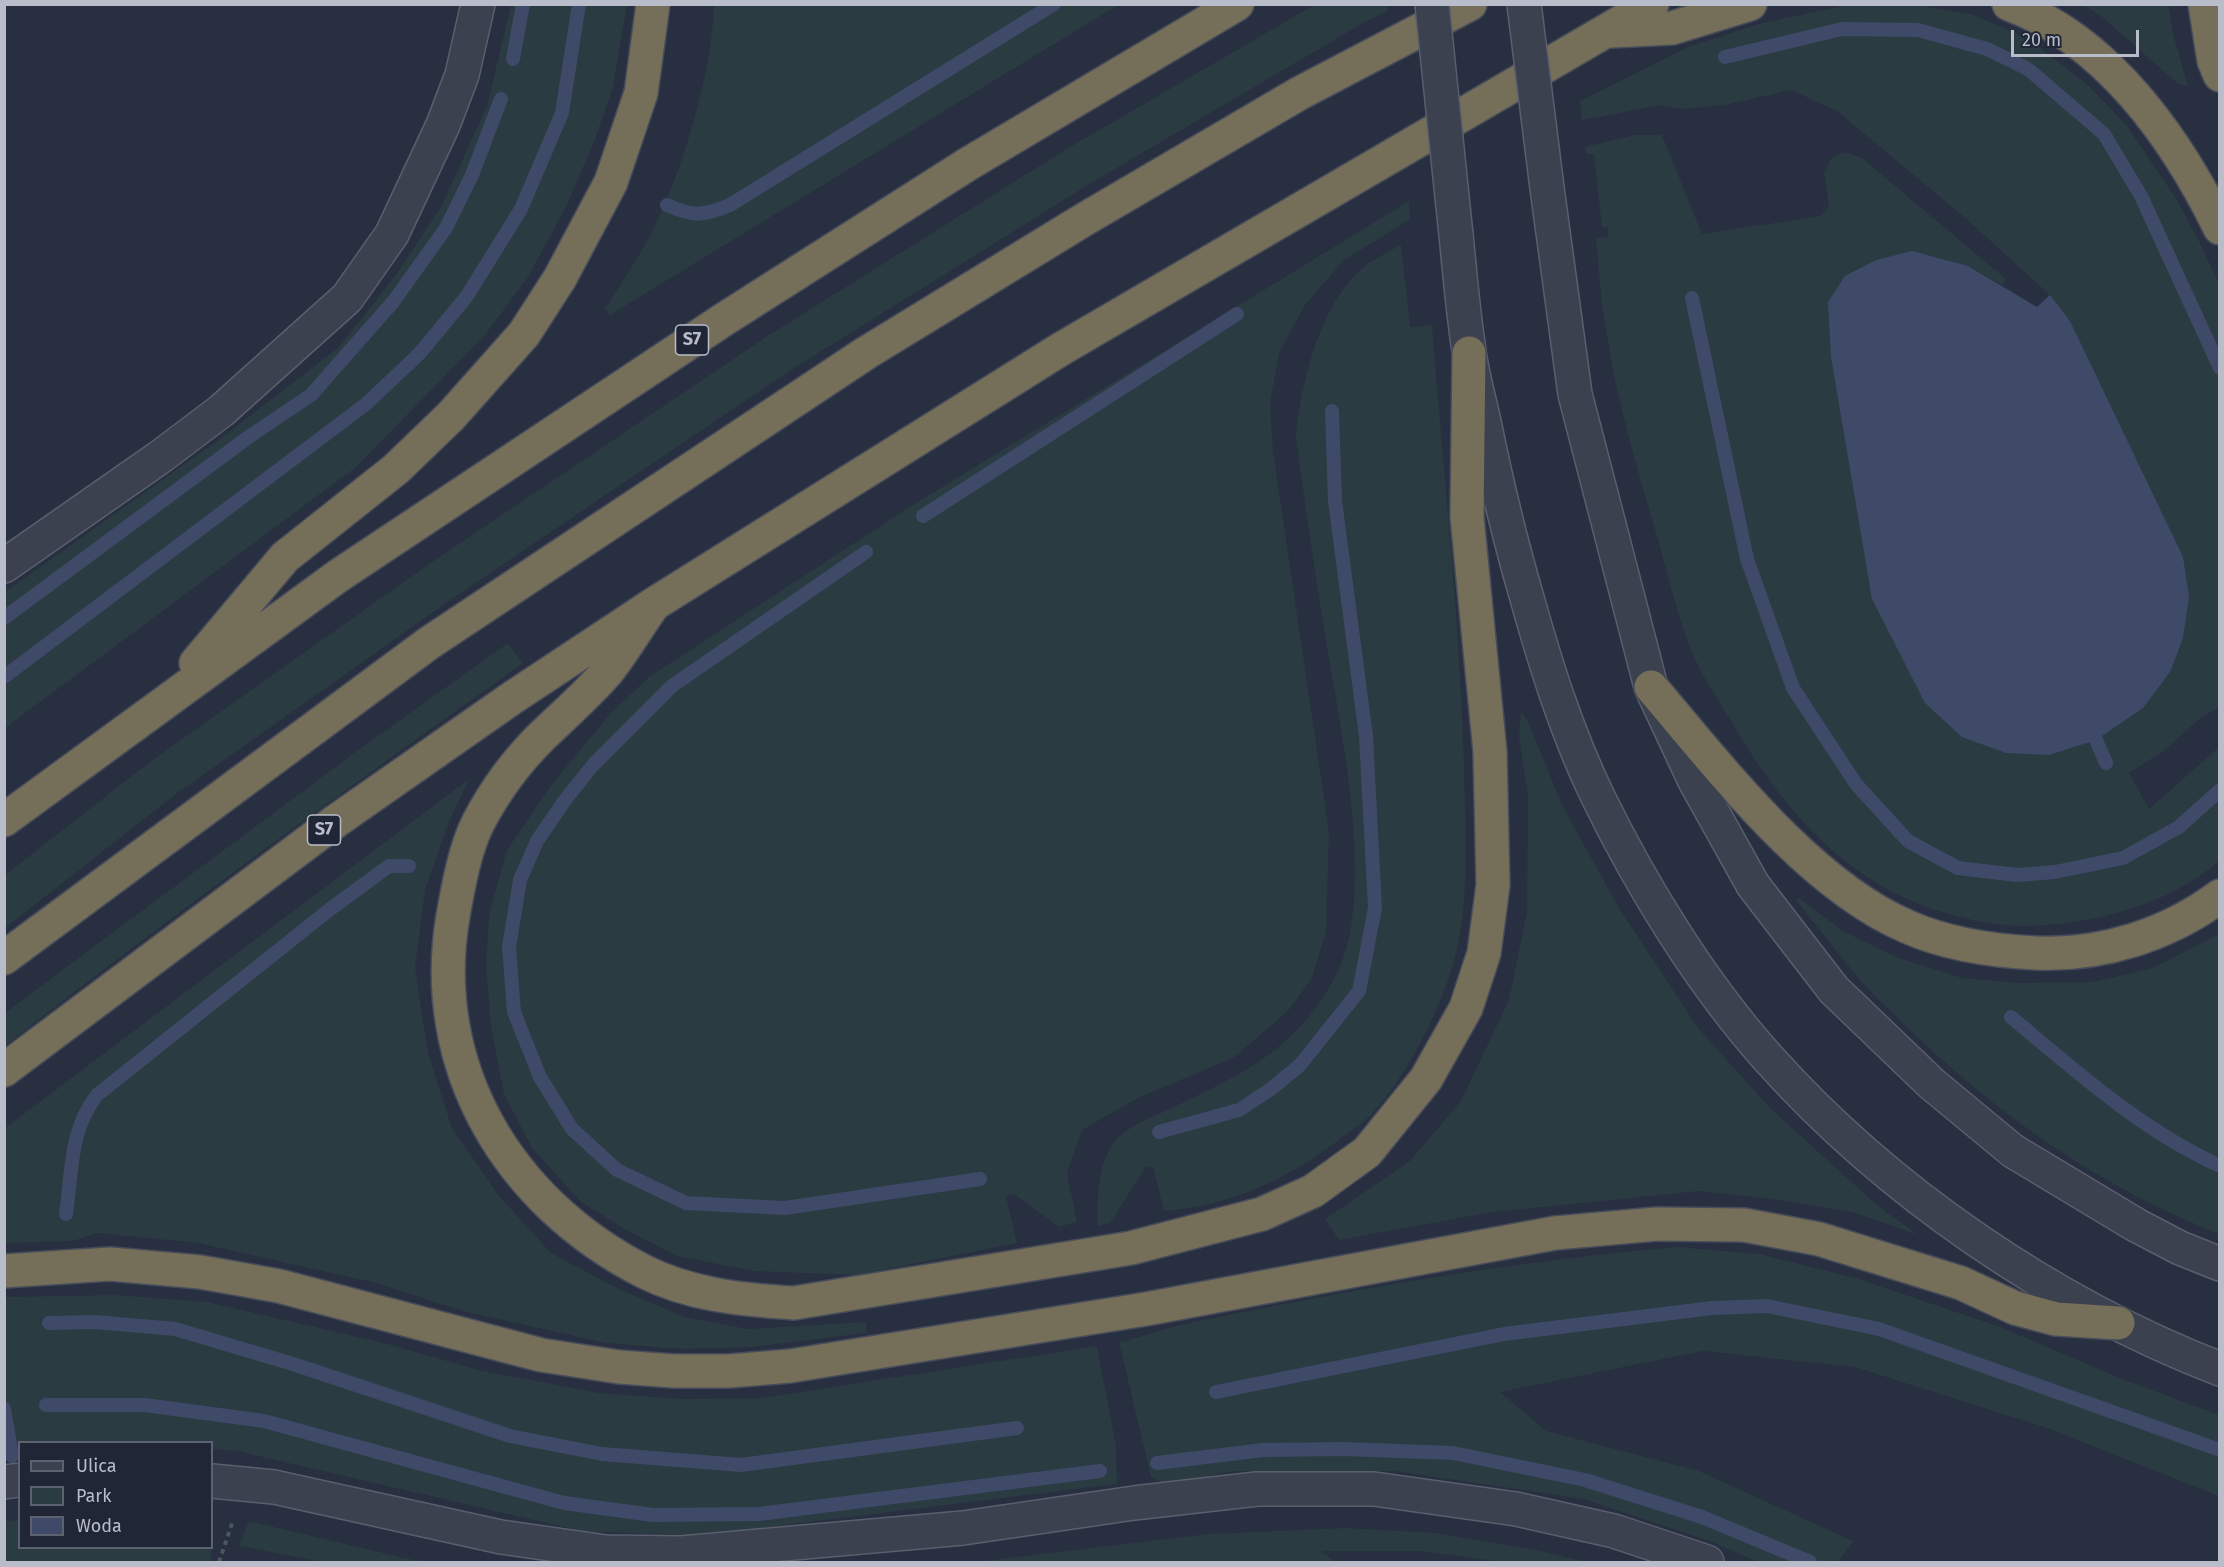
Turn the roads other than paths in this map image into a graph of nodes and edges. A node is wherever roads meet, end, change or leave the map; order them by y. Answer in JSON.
{"nodes":[{"id":1,"x":478,"y":4,"type":"edge"},
{"id":2,"x":653,"y":4,"type":"edge"},
{"id":3,"x":1237,"y":4,"type":"edge"},
{"id":4,"x":1432,"y":4,"type":"edge"},
{"id":5,"x":1470,"y":4,"type":"edge"},
{"id":6,"x":1524,"y":4,"type":"edge"},
{"id":7,"x":1652,"y":4,"type":"edge"},
{"id":8,"x":1750,"y":4,"type":"edge"},
{"id":9,"x":2009,"y":4,"type":"edge"},
{"id":10,"x":2205,"y":4,"type":"edge"},
{"id":11,"x":1604,"y":32,"type":"junction"},
{"id":12,"x":2220,"y":75,"type":"edge"},
{"id":13,"x":2220,"y":228,"type":"edge"},
{"id":14,"x":1469,"y":353,"type":"junction"},
{"id":15,"x":4,"y":566,"type":"edge"},
{"id":16,"x":654,"y":604,"type":"junction"},
{"id":17,"x":1651,"y":687,"type":"junction"},
{"id":18,"x":164,"y":702,"type":"junction"},
{"id":19,"x":4,"y":820,"type":"edge"},
{"id":20,"x":2220,"y":896,"type":"edge"},
{"id":21,"x":4,"y":958,"type":"edge"},
{"id":22,"x":4,"y":1070,"type":"edge"},
{"id":23,"x":2220,"y":1264,"type":"edge"},
{"id":24,"x":4,"y":1271,"type":"edge"},
{"id":25,"x":2118,"y":1323,"type":"junction"},
{"id":26,"x":2220,"y":1369,"type":"edge"},
{"id":27,"x":213,"y":1481,"type":"edge"},
{"id":28,"x":1707,"y":1563,"type":"edge"}],
"edges":[{"from":1,"to":15,"type":"street"},
{"from":2,"to":18,"type":"highway"},
{"from":3,"to":18,"type":"highway","number":"S7"},
{"from":4,"to":14,"type":"street","bridge":true},
{"from":5,"to":21,"type":"highway"},
{"from":6,"to":17,"type":"street","bridge":true},
{"from":7,"to":11,"type":"highway","number":"S7"},
{"from":8,"to":11,"type":"highway"},
{"from":9,"to":13,"type":"highway"},
{"from":10,"to":12,"type":"highway"},
{"from":11,"to":16,"type":"highway","number":"S7"},
{"from":14,"to":16,"type":"highway"},
{"from":14,"to":25,"type":"street"},
{"from":16,"to":22,"type":"highway","number":"S7"},
{"from":17,"to":20,"type":"highway"},
{"from":17,"to":23,"type":"street"},
{"from":18,"to":19,"type":"highway","number":"S7"},
{"from":24,"to":25,"type":"highway"},
{"from":25,"to":26,"type":"street"},
{"from":27,"to":28,"type":"street"}]}
